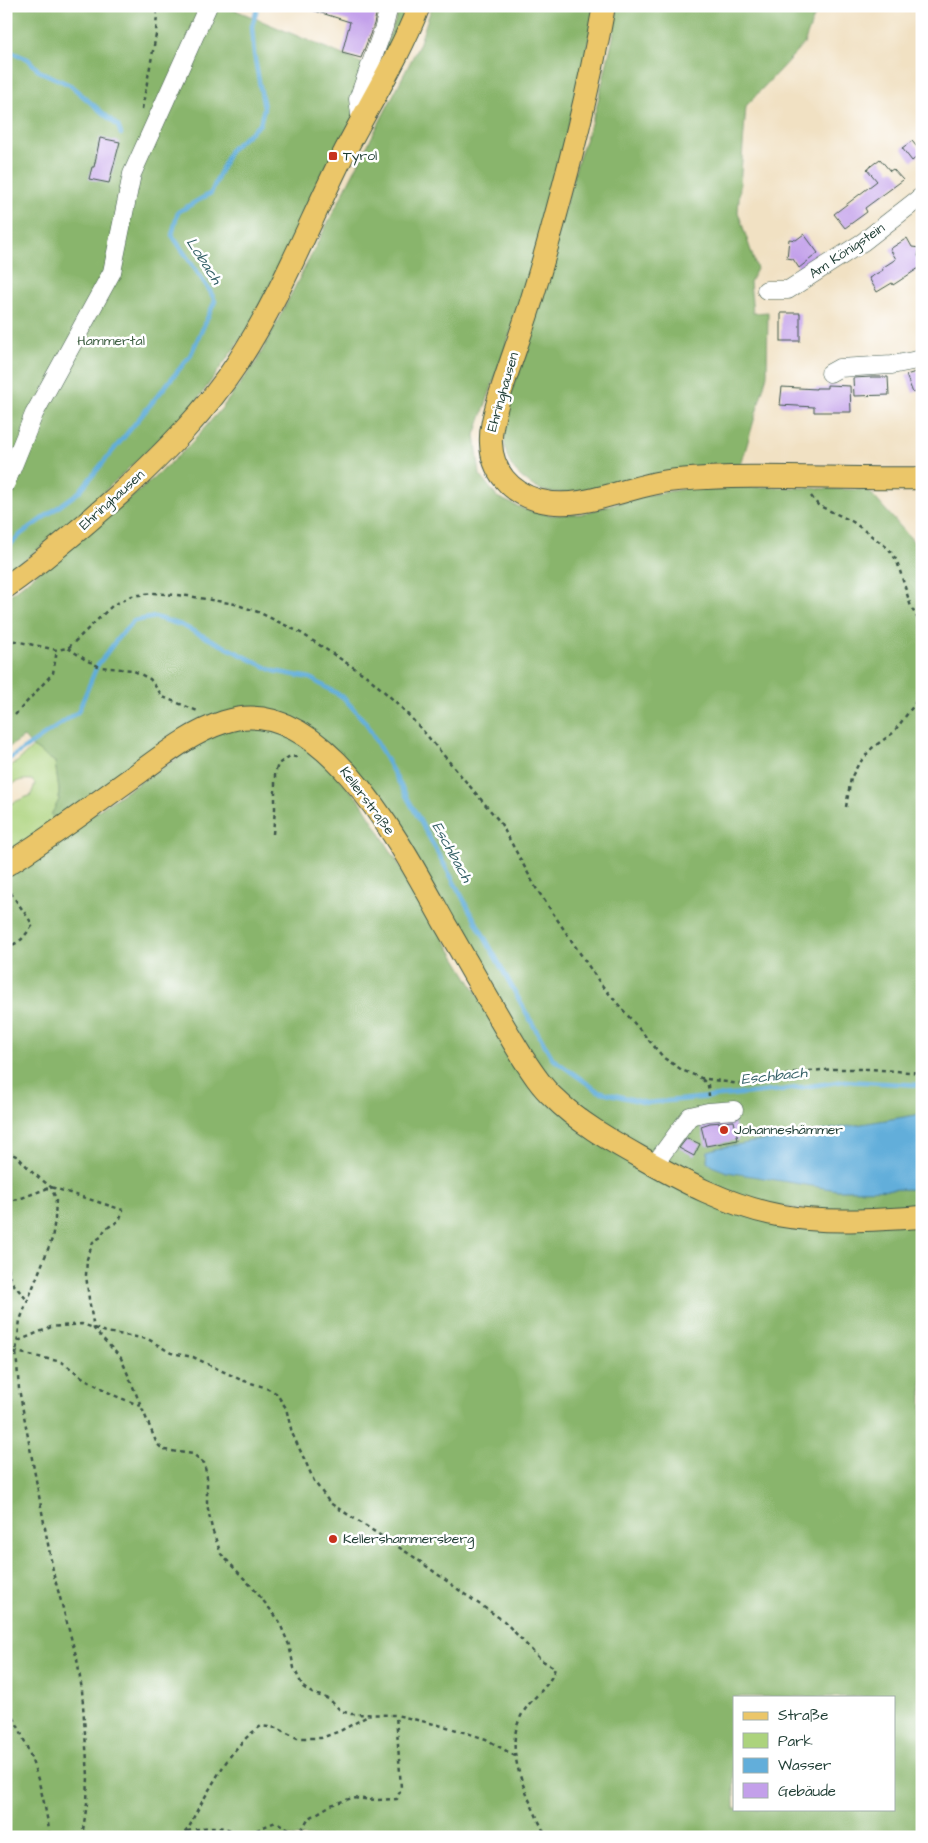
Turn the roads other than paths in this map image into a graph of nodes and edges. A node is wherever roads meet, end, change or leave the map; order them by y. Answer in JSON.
{"nodes":[{"id":1,"x":208,"y":6,"type":"edge"},
{"id":2,"x":389,"y":6,"type":"edge"},
{"id":3,"x":419,"y":6,"type":"edge"},
{"id":4,"x":604,"y":6,"type":"edge"},
{"id":5,"x":360,"y":122,"type":"junction"},
{"id":6,"x":922,"y":196,"type":"edge"},
{"id":7,"x":766,"y":290,"type":"dead end"},
{"id":8,"x":922,"y":359,"type":"edge"},
{"id":9,"x":830,"y":373,"type":"dead end"},
{"id":10,"x":922,"y":478,"type":"edge"},
{"id":11,"x":6,"y":483,"type":"edge"},
{"id":12,"x":6,"y":587,"type":"edge"},
{"id":13,"x":6,"y":865,"type":"edge"},
{"id":14,"x":734,"y":1110,"type":"dead end"},
{"id":15,"x":654,"y":1165,"type":"junction"},
{"id":16,"x":922,"y":1217,"type":"edge"}],
"edges":[{"from":1,"to":11,"type":"street"},
{"from":2,"to":5,"type":"street"},
{"from":3,"to":5,"type":"main road","name":"Ehringhausen"},
{"from":4,"to":10,"type":"main road","name":"Ehringhausen"},
{"from":5,"to":12,"type":"main road","name":"Ehringhausen"},
{"from":6,"to":7,"type":"street","name":"Am Königstein"},
{"from":8,"to":9,"type":"street"},
{"from":13,"to":15,"type":"main road","name":"Kellerstraße"},
{"from":14,"to":15,"type":"street"},
{"from":15,"to":16,"type":"main road","name":"Kellerstraße"}]}
